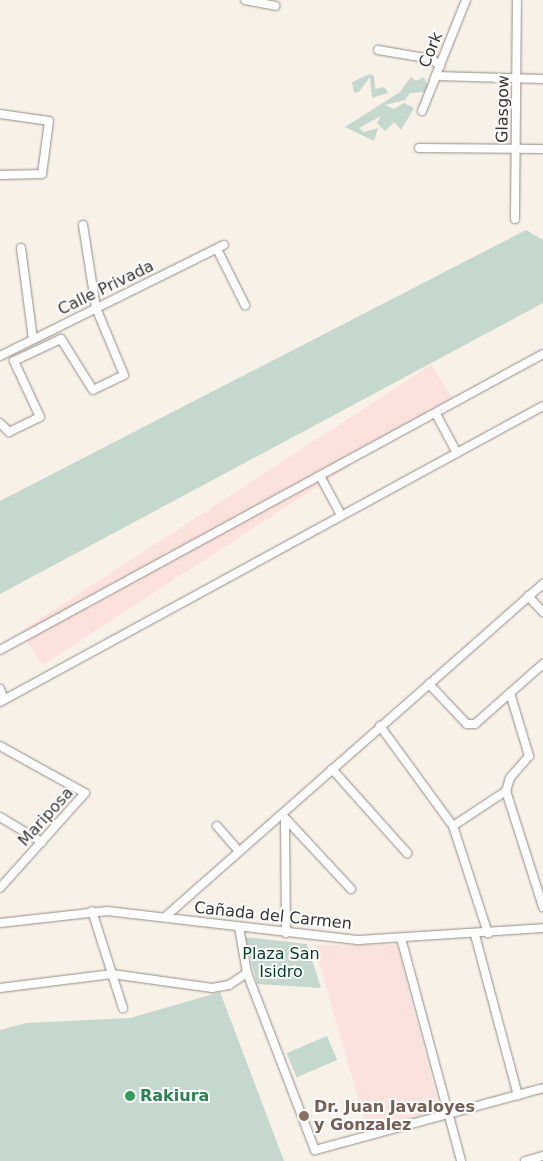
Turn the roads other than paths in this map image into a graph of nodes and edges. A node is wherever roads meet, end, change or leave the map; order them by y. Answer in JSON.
{"nodes":[{"id":1,"x":245,"y":0,"type":"edge"},
{"id":2,"x":466,"y":0,"type":"edge"},
{"id":3,"x":518,"y":0,"type":"edge"},
{"id":4,"x":275,"y":6,"type":"dead end"},
{"id":5,"x":378,"y":50,"type":"dead end"},
{"id":6,"x":440,"y":66,"type":"junction"},
{"id":7,"x":517,"y":78,"type":"junction"},
{"id":8,"x":543,"y":79,"type":"edge"},
{"id":9,"x":0,"y":114,"type":"edge"},
{"id":10,"x":419,"y":148,"type":"dead end"},
{"id":11,"x":516,"y":149,"type":"junction"},
{"id":12,"x":543,"y":149,"type":"edge"},
{"id":13,"x":0,"y":175,"type":"edge"},
{"id":14,"x":515,"y":219,"type":"dead end"},
{"id":15,"x":83,"y":225,"type":"dead end"},
{"id":16,"x":21,"y":248,"type":"dead end"},
{"id":17,"x":244,"y":305,"type":"dead end"},
{"id":18,"x":96,"y":308,"type":"junction"},
{"id":19,"x":34,"y":339,"type":"junction"},
{"id":20,"x":543,"y":354,"type":"edge"},
{"id":21,"x":0,"y":356,"type":"edge"},
{"id":22,"x":543,"y":406,"type":"edge"},
{"id":23,"x":436,"y":414,"type":"junction"},
{"id":24,"x":1,"y":425,"type":"edge"},
{"id":25,"x":457,"y":453,"type":"junction"},
{"id":26,"x":320,"y":476,"type":"junction"},
{"id":27,"x":341,"y":515,"type":"junction"},
{"id":28,"x":543,"y":584,"type":"edge"},
{"id":29,"x":528,"y":596,"type":"junction"},
{"id":30,"x":543,"y":612,"type":"edge"},
{"id":31,"x":0,"y":650,"type":"edge"},
{"id":32,"x":543,"y":664,"type":"edge"},
{"id":33,"x":429,"y":684,"type":"junction"},
{"id":34,"x":0,"y":689,"type":"edge"},
{"id":35,"x":510,"y":693,"type":"junction"},
{"id":36,"x":2,"y":701,"type":"edge"},
{"id":37,"x":380,"y":726,"type":"junction"},
{"id":38,"x":0,"y":746,"type":"edge"},
{"id":39,"x":332,"y":769,"type":"junction"},
{"id":40,"x":506,"y":791,"type":"junction"},
{"id":41,"x":282,"y":812,"type":"junction"},
{"id":42,"x":0,"y":817,"type":"edge"},
{"id":43,"x":285,"y":821,"type":"junction"},
{"id":44,"x":216,"y":826,"type":"dead end"},
{"id":45,"x":453,"y":826,"type":"junction"},
{"id":46,"x":42,"y":842,"type":"junction"},
{"id":47,"x":237,"y":849,"type":"junction"},
{"id":48,"x":407,"y":853,"type":"dead end"},
{"id":49,"x":0,"y":888,"type":"edge"},
{"id":50,"x":351,"y":890,"type":"dead end"},
{"id":51,"x":543,"y":907,"type":"edge"},
{"id":52,"x":92,"y":911,"type":"junction"},
{"id":53,"x":165,"y":917,"type":"junction"},
{"id":54,"x":0,"y":923,"type":"edge"},
{"id":55,"x":239,"y":927,"type":"junction"},
{"id":56,"x":543,"y":928,"type":"edge"},
{"id":57,"x":286,"y":933,"type":"junction"},
{"id":58,"x":488,"y":933,"type":"junction"},
{"id":59,"x":475,"y":935,"type":"junction"},
{"id":60,"x":401,"y":938,"type":"junction"},
{"id":61,"x":247,"y":973,"type":"junction"},
{"id":62,"x":112,"y":974,"type":"junction"},
{"id":63,"x":0,"y":988,"type":"edge"},
{"id":64,"x":123,"y":1008,"type":"dead end"},
{"id":65,"x":543,"y":1088,"type":"edge"},
{"id":66,"x":518,"y":1095,"type":"junction"},
{"id":67,"x":449,"y":1117,"type":"junction"},
{"id":68,"x":543,"y":1156,"type":"edge"},
{"id":69,"x":461,"y":1161,"type":"edge"},
{"id":70,"x":525,"y":1161,"type":"edge"}],
"edges":[{"from":1,"to":4,"type":"street"},
{"from":2,"to":6,"type":"street","name":"Cork"},
{"from":3,"to":7,"type":"street","name":"Glasgow"},
{"from":5,"to":6,"type":"street"},
{"from":6,"to":7,"type":"street","name":"Cork"},
{"from":7,"to":8,"type":"street"},
{"from":7,"to":11,"type":"street","name":"Glasgow"},
{"from":9,"to":13,"type":"street"},
{"from":10,"to":11,"type":"street"},
{"from":11,"to":12,"type":"street"},
{"from":11,"to":14,"type":"street","name":"Glasgow"},
{"from":15,"to":18,"type":"street"},
{"from":16,"to":19,"type":"street"},
{"from":17,"to":18,"type":"street","name":"Calle Privada"},
{"from":18,"to":19,"type":"street","name":"Calle Privada"},
{"from":18,"to":24,"type":"street"},
{"from":19,"to":21,"type":"street","name":"Calle Privada"},
{"from":20,"to":23,"type":"street"},
{"from":22,"to":25,"type":"street"},
{"from":23,"to":25,"type":"street"},
{"from":23,"to":26,"type":"street"},
{"from":25,"to":27,"type":"street"},
{"from":26,"to":27,"type":"street"},
{"from":26,"to":31,"type":"street"},
{"from":27,"to":36,"type":"street"},
{"from":28,"to":29,"type":"street"},
{"from":29,"to":30,"type":"street"},
{"from":29,"to":33,"type":"street"},
{"from":32,"to":35,"type":"street"},
{"from":33,"to":35,"type":"street"},
{"from":33,"to":37,"type":"street"},
{"from":34,"to":36,"type":"street"},
{"from":35,"to":40,"type":"street"},
{"from":37,"to":39,"type":"street"},
{"from":37,"to":45,"type":"street"},
{"from":38,"to":46,"type":"street","name":"Mariposa"},
{"from":39,"to":41,"type":"street"},
{"from":39,"to":48,"type":"street"},
{"from":40,"to":45,"type":"street"},
{"from":40,"to":51,"type":"street"},
{"from":41,"to":43,"type":"street"},
{"from":41,"to":47,"type":"street"},
{"from":42,"to":46,"type":"street"},
{"from":43,"to":50,"type":"street"},
{"from":43,"to":57,"type":"street"},
{"from":44,"to":47,"type":"street"},
{"from":45,"to":58,"type":"street"},
{"from":46,"to":49,"type":"street","name":"Mariposa"},
{"from":47,"to":53,"type":"street"},
{"from":52,"to":53,"type":"street","name":"Cañada del Carmen"},
{"from":52,"to":54,"type":"street","name":"Cañada del Carmen"},
{"from":52,"to":62,"type":"street"},
{"from":53,"to":55,"type":"street","name":"Cañada del Carmen"},
{"from":55,"to":57,"type":"street","name":"Cañada del Carmen"},
{"from":55,"to":61,"type":"street"},
{"from":56,"to":58,"type":"street","name":"Cañada del Carmen"},
{"from":57,"to":60,"type":"street","name":"Cañada del Carmen"},
{"from":58,"to":59,"type":"street","name":"Cañada del Carmen"},
{"from":59,"to":60,"type":"street","name":"Cañada del Carmen"},
{"from":59,"to":66,"type":"street"},
{"from":60,"to":67,"type":"street"},
{"from":61,"to":62,"type":"street"},
{"from":61,"to":67,"type":"street"},
{"from":62,"to":63,"type":"street"},
{"from":62,"to":64,"type":"street"},
{"from":65,"to":66,"type":"street"},
{"from":66,"to":67,"type":"street"},
{"from":67,"to":69,"type":"street"},
{"from":68,"to":70,"type":"street"}]}
